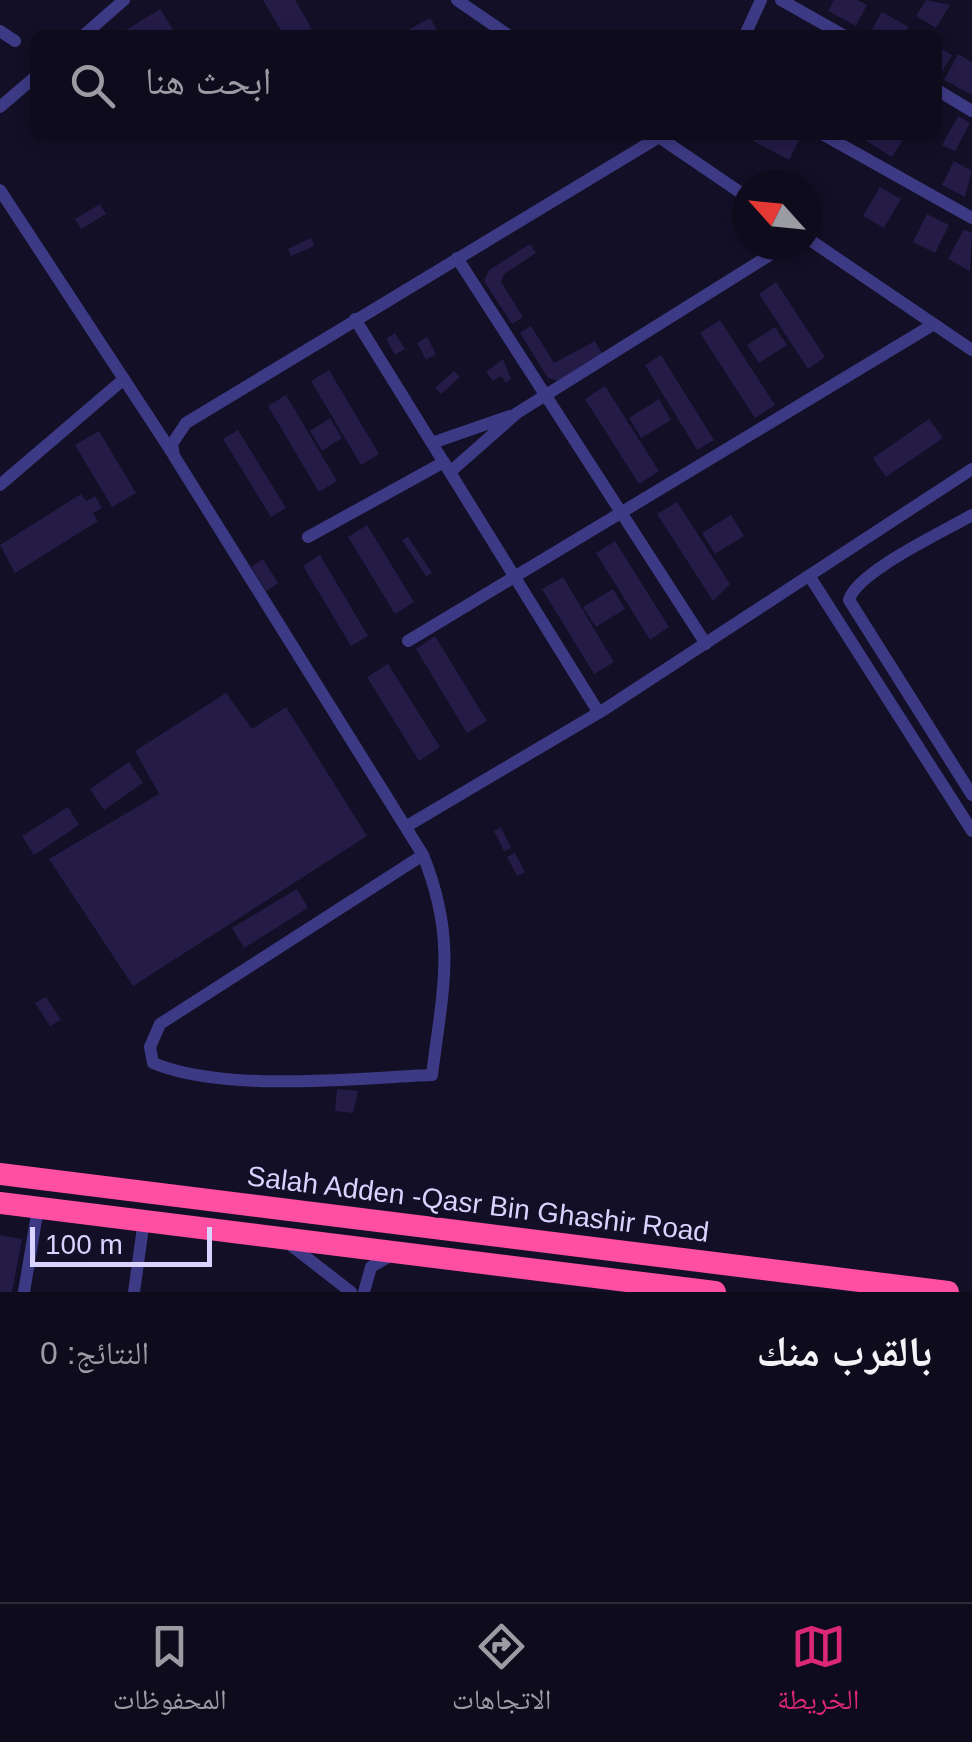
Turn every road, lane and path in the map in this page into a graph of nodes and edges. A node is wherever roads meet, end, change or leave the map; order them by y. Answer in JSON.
{"nodes":[{"id":1,"x":124,"y":0,"type":"edge"},
{"id":2,"x":457,"y":0,"type":"edge"},
{"id":3,"x":761,"y":0,"type":"edge"},
{"id":4,"x":781,"y":0,"type":"edge"},
{"id":5,"x":90,"y":30,"type":"edge"},
{"id":6,"x":501,"y":30,"type":"edge"},
{"id":7,"x":747,"y":30,"type":"edge"},
{"id":8,"x":834,"y":30,"type":"edge"},
{"id":9,"x":0,"y":31,"type":"edge"},
{"id":10,"x":15,"y":41,"type":"dead end"},
{"id":11,"x":30,"y":81,"type":"edge"},
{"id":12,"x":942,"y":93,"type":"edge"},
{"id":13,"x":0,"y":108,"type":"edge"},
{"id":14,"x":972,"y":111,"type":"edge"},
{"id":15,"x":650,"y":140,"type":"edge"},
{"id":16,"x":663,"y":140,"type":"edge"},
{"id":17,"x":833,"y":140,"type":"edge"},
{"id":18,"x":732,"y":187,"type":"edge"},
{"id":19,"x":0,"y":190,"type":"edge"},
{"id":20,"x":972,"y":218,"type":"edge"},
{"id":21,"x":822,"y":248,"type":"edge"},
{"id":22,"x":457,"y":258,"type":"junction"},
{"id":23,"x":762,"y":260,"type":"edge"},
{"id":24,"x":355,"y":319,"type":"junction"},
{"id":25,"x":934,"y":324,"type":"junction"},
{"id":26,"x":972,"y":350,"type":"edge"},
{"id":27,"x":124,"y":379,"type":"junction"},
{"id":28,"x":546,"y":396,"type":"junction"},
{"id":29,"x":517,"y":413,"type":"junction"},
{"id":30,"x":432,"y":444,"type":"junction"},
{"id":31,"x":174,"y":456,"type":"junction"},
{"id":32,"x":447,"y":467,"type":"junction"},
{"id":33,"x":972,"y":469,"type":"edge"},
{"id":34,"x":0,"y":485,"type":"edge"},
{"id":35,"x":621,"y":512,"type":"junction"},
{"id":36,"x":972,"y":515,"type":"edge"},
{"id":37,"x":308,"y":537,"type":"dead end"},
{"id":38,"x":514,"y":576,"type":"junction"},
{"id":39,"x":810,"y":578,"type":"junction"},
{"id":40,"x":408,"y":641,"type":"dead end"},
{"id":41,"x":706,"y":644,"type":"junction"},
{"id":42,"x":599,"y":712,"type":"junction"},
{"id":43,"x":972,"y":795,"type":"edge"},
{"id":44,"x":407,"y":826,"type":"junction"},
{"id":45,"x":972,"y":831,"type":"edge"},
{"id":46,"x":423,"y":855,"type":"junction"},
{"id":47,"x":0,"y":1174,"type":"edge"},
{"id":48,"x":0,"y":1203,"type":"edge"},
{"id":49,"x":38,"y":1208,"type":"junction"},
{"id":50,"x":144,"y":1220,"type":"junction"},
{"id":51,"x":282,"y":1238,"type":"junction"},
{"id":52,"x":400,"y":1250,"type":"junction"},
{"id":53,"x":24,"y":1292,"type":"edge"},
{"id":54,"x":134,"y":1292,"type":"edge"},
{"id":55,"x":351,"y":1292,"type":"edge"},
{"id":56,"x":364,"y":1292,"type":"edge"},
{"id":57,"x":715,"y":1292,"type":"edge"},
{"id":58,"x":948,"y":1292,"type":"edge"}],
"edges":[{"from":1,"to":5,"type":"street"},
{"from":2,"to":6,"type":"street"},
{"from":3,"to":7,"type":"street"},
{"from":4,"to":8,"type":"street"},
{"from":9,"to":10,"type":"street"},
{"from":11,"to":13,"type":"street"},
{"from":12,"to":14,"type":"street"},
{"from":15,"to":22,"type":"street"},
{"from":16,"to":18,"type":"street"},
{"from":17,"to":20,"type":"street"},
{"from":19,"to":27,"type":"street"},
{"from":21,"to":25,"type":"street"},
{"from":22,"to":24,"type":"street"},
{"from":22,"to":28,"type":"street"},
{"from":23,"to":28,"type":"street"},
{"from":24,"to":30,"type":"street"},
{"from":24,"to":31,"type":"street"},
{"from":25,"to":26,"type":"street"},
{"from":25,"to":35,"type":"street"},
{"from":27,"to":31,"type":"street"},
{"from":27,"to":34,"type":"street"},
{"from":28,"to":29,"type":"street"},
{"from":28,"to":35,"type":"street"},
{"from":29,"to":30,"type":"street"},
{"from":29,"to":32,"type":"street"},
{"from":30,"to":32,"type":"street"},
{"from":31,"to":44,"type":"street"},
{"from":32,"to":37,"type":"street"},
{"from":32,"to":38,"type":"street"},
{"from":33,"to":39,"type":"street"},
{"from":35,"to":38,"type":"street"},
{"from":35,"to":41,"type":"street"},
{"from":36,"to":43,"type":"street"},
{"from":38,"to":40,"type":"street"},
{"from":38,"to":42,"type":"street"},
{"from":39,"to":41,"type":"street"},
{"from":39,"to":45,"type":"street"},
{"from":41,"to":42,"type":"street"},
{"from":42,"to":44,"type":"street"},
{"from":44,"to":46,"type":"street"},
{"from":46,"to":46,"type":"street"},
{"from":47,"to":58,"type":"highway","name":"Salah Adden -Qasr Bin Ghashir Road"},
{"from":48,"to":49,"type":"highway"},
{"from":49,"to":50,"type":"highway"},
{"from":49,"to":53,"type":"street"},
{"from":50,"to":51,"type":"highway"},
{"from":50,"to":54,"type":"street"},
{"from":51,"to":52,"type":"highway"},
{"from":51,"to":55,"type":"street"},
{"from":52,"to":56,"type":"street"},
{"from":52,"to":57,"type":"highway"}]}
